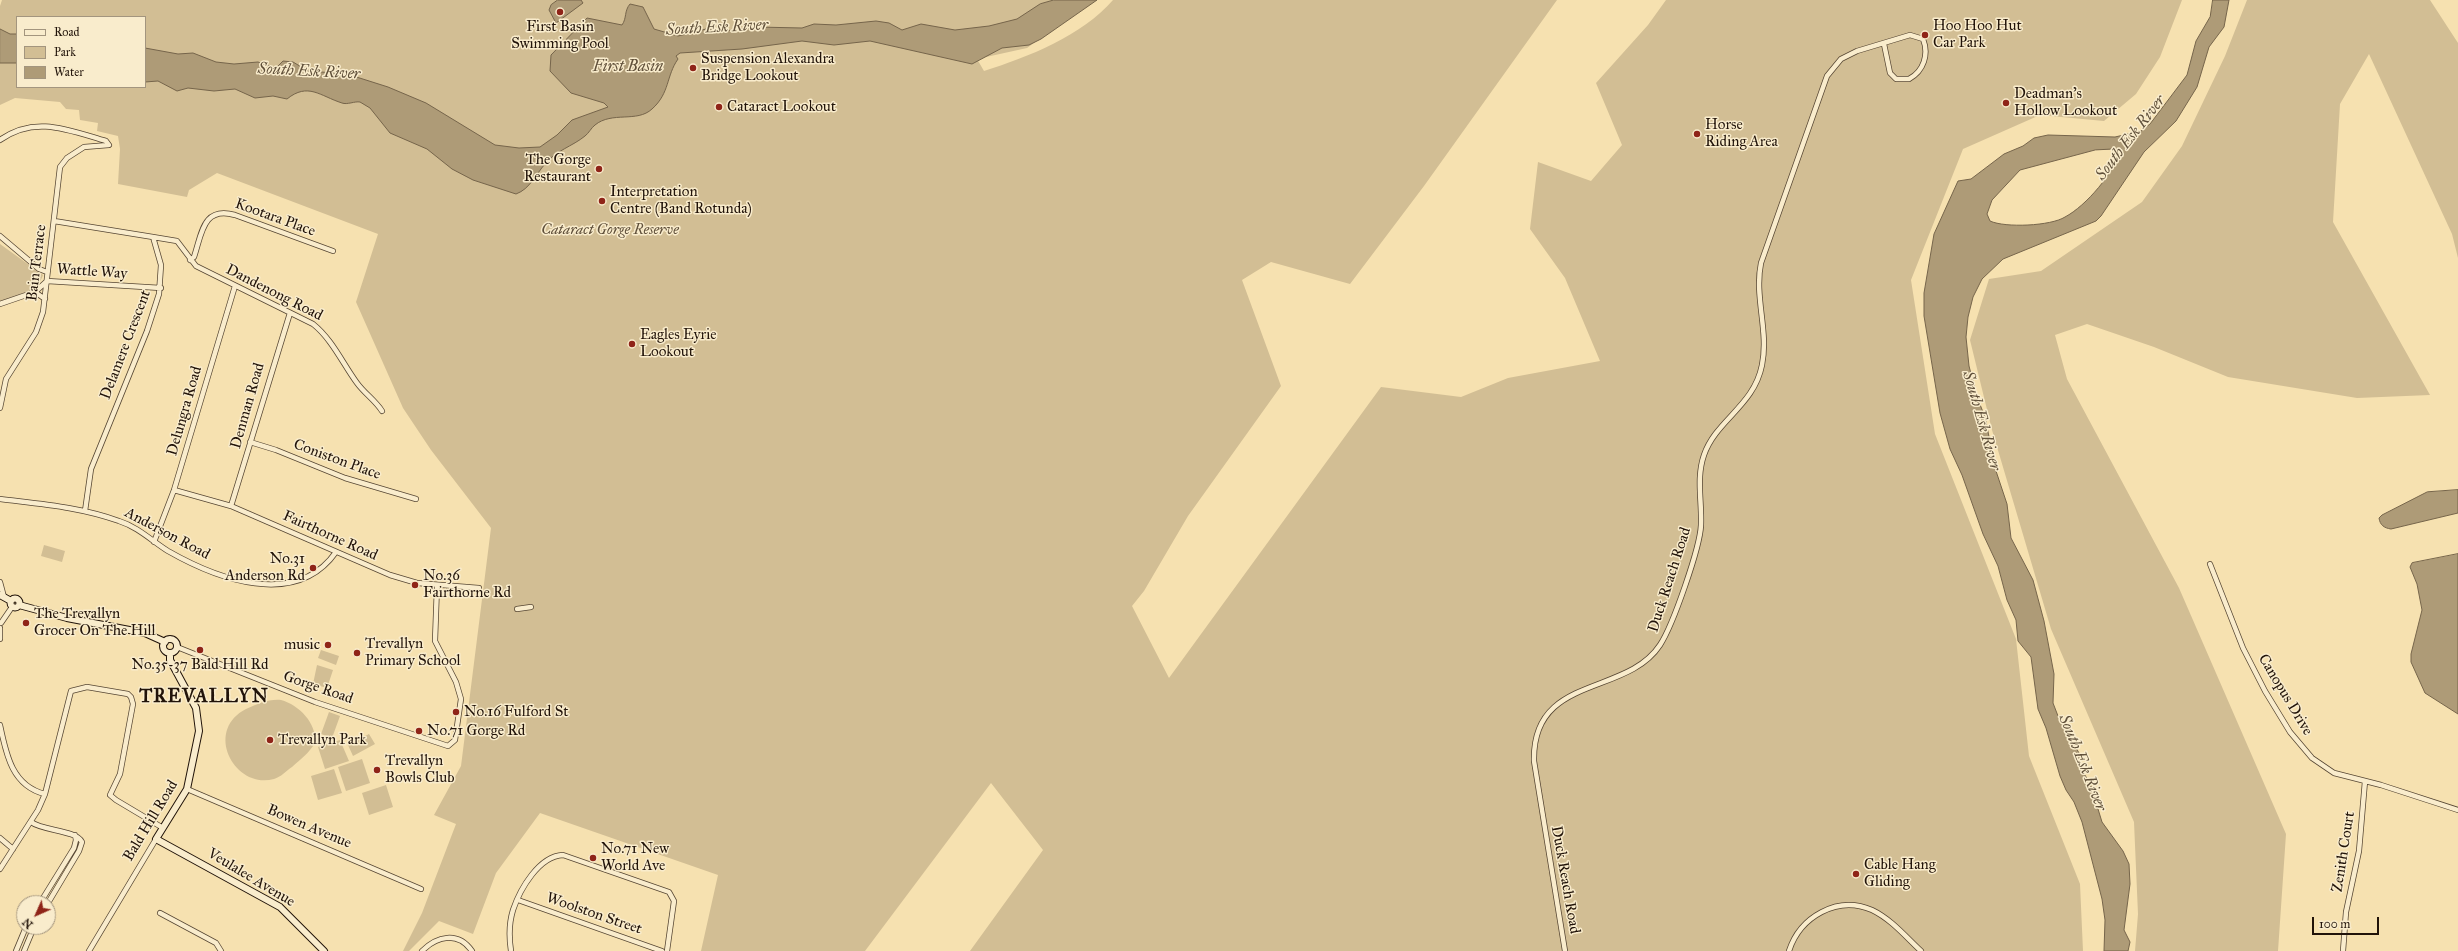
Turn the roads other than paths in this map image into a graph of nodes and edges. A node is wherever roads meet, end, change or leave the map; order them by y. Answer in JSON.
{"nodes":[{"id":1,"x":1884,"y":44,"type":"junction"},
{"id":2,"x":0,"y":140,"type":"edge"},
{"id":3,"x":54,"y":221,"type":"junction"},
{"id":4,"x":0,"y":236,"type":"edge"},
{"id":5,"x":153,"y":237,"type":"junction"},
{"id":6,"x":333,"y":251,"type":"dead end"},
{"id":7,"x":190,"y":260,"type":"junction"},
{"id":8,"x":47,"y":272,"type":"junction"},
{"id":9,"x":47,"y":281,"type":"junction"},
{"id":10,"x":235,"y":286,"type":"junction"},
{"id":11,"x":160,"y":288,"type":"junction"},
{"id":12,"x":35,"y":292,"type":"junction"},
{"id":13,"x":45,"y":299,"type":"junction"},
{"id":14,"x":0,"y":304,"type":"edge"},
{"id":15,"x":290,"y":313,"type":"junction"},
{"id":16,"x":0,"y":408,"type":"edge"},
{"id":17,"x":382,"y":411,"type":"dead end"},
{"id":18,"x":250,"y":442,"type":"junction"},
{"id":19,"x":174,"y":490,"type":"junction"},
{"id":20,"x":0,"y":499,"type":"edge"},
{"id":21,"x":416,"y":499,"type":"dead end"},
{"id":22,"x":231,"y":506,"type":"junction"},
{"id":23,"x":85,"y":511,"type":"junction"},
{"id":24,"x":154,"y":542,"type":"junction"},
{"id":25,"x":336,"y":552,"type":"junction"},
{"id":26,"x":2210,"y":564,"type":"dead end"},
{"id":27,"x":0,"y":582,"type":"edge"},
{"id":28,"x":438,"y":586,"type":"junction"},
{"id":29,"x":479,"y":588,"type":"dead end"},
{"id":30,"x":2,"y":596,"type":"edge"},
{"id":31,"x":14,"y":604,"type":"junction"},
{"id":32,"x":531,"y":608,"type":"dead end"},
{"id":33,"x":517,"y":609,"type":"dead end"},
{"id":34,"x":0,"y":625,"type":"edge"},
{"id":35,"x":0,"y":639,"type":"edge"},
{"id":36,"x":165,"y":642,"type":"junction"},
{"id":37,"x":177,"y":647,"type":"junction"},
{"id":38,"x":170,"y":653,"type":"junction"},
{"id":39,"x":0,"y":725,"type":"edge"},
{"id":40,"x":2365,"y":781,"type":"junction"},
{"id":41,"x":187,"y":789,"type":"junction"},
{"id":42,"x":45,"y":794,"type":"junction"},
{"id":43,"x":2458,"y":810,"type":"edge"},
{"id":44,"x":30,"y":822,"type":"junction"},
{"id":45,"x":163,"y":828,"type":"junction"},
{"id":46,"x":74,"y":835,"type":"junction"},
{"id":47,"x":0,"y":838,"type":"edge"},
{"id":48,"x":156,"y":839,"type":"junction"},
{"id":49,"x":13,"y":849,"type":"junction"},
{"id":50,"x":0,"y":870,"type":"edge"},
{"id":51,"x":421,"y":889,"type":"dead end"},
{"id":52,"x":45,"y":895,"type":"edge"},
{"id":53,"x":53,"y":895,"type":"edge"},
{"id":54,"x":518,"y":900,"type":"junction"},
{"id":55,"x":160,"y":913,"type":"dead end"},
{"id":56,"x":23,"y":935,"type":"edge"},
{"id":57,"x":31,"y":935,"type":"edge"},
{"id":58,"x":16,"y":951,"type":"edge"},
{"id":59,"x":24,"y":951,"type":"edge"},
{"id":60,"x":89,"y":951,"type":"edge"},
{"id":61,"x":221,"y":951,"type":"edge"},
{"id":62,"x":324,"y":951,"type":"edge"},
{"id":63,"x":422,"y":951,"type":"edge"},
{"id":64,"x":472,"y":951,"type":"edge"},
{"id":65,"x":511,"y":951,"type":"edge"},
{"id":66,"x":662,"y":951,"type":"edge"},
{"id":67,"x":667,"y":951,"type":"edge"},
{"id":68,"x":1565,"y":951,"type":"edge"},
{"id":69,"x":1789,"y":951,"type":"edge"},
{"id":70,"x":1921,"y":951,"type":"edge"},
{"id":71,"x":2343,"y":951,"type":"edge"}],
"edges":[{"from":1,"to":1,"type":"street","name":"Duck Reach Road"},
{"from":1,"to":68,"type":"street","name":"Duck Reach Road"},
{"from":2,"to":3,"type":"street","name":"Bain Terrace"},
{"from":3,"to":5,"type":"street"},
{"from":3,"to":8,"type":"street","name":"Bain Terrace"},
{"from":4,"to":8,"type":"street"},
{"from":5,"to":7,"type":"street","name":"Dandenong Road"},
{"from":5,"to":11,"type":"street","name":"Delamere Crescent"},
{"from":6,"to":7,"type":"street","name":"Kootara Place"},
{"from":7,"to":10,"type":"street","name":"Dandenong Road"},
{"from":8,"to":9,"type":"street","name":"Bain Terrace"},
{"from":9,"to":11,"type":"street","name":"Wattle Way"},
{"from":9,"to":12,"type":"street"},
{"from":9,"to":13,"type":"street","name":"Bain Terrace"},
{"from":10,"to":15,"type":"street","name":"Dandenong Road"},
{"from":10,"to":19,"type":"street","name":"Delungra Road"},
{"from":11,"to":23,"type":"street","name":"Delamere Crescent"},
{"from":12,"to":13,"type":"street"},
{"from":12,"to":14,"type":"street"},
{"from":13,"to":16,"type":"street","name":"Bain Terrace"},
{"from":15,"to":17,"type":"street","name":"Dandenong Road"},
{"from":15,"to":18,"type":"street","name":"Denman Road"},
{"from":18,"to":21,"type":"street","name":"Coniston Place"},
{"from":18,"to":22,"type":"street","name":"Denman Road"},
{"from":19,"to":22,"type":"street","name":"Fairthorne Road"},
{"from":19,"to":24,"type":"street","name":"Delungra Road"},
{"from":20,"to":23,"type":"street","name":"Anderson Road"},
{"from":22,"to":25,"type":"street","name":"Fairthorne Road"},
{"from":23,"to":24,"type":"street","name":"Anderson Road"},
{"from":24,"to":25,"type":"street","name":"Anderson Road"},
{"from":25,"to":28,"type":"street","name":"Fairthorne Road"},
{"from":26,"to":40,"type":"street","name":"Canopus Drive"},
{"from":27,"to":30,"type":"street"},
{"from":28,"to":29,"type":"street","name":"Fairthorne Road"},
{"from":28,"to":37,"type":"street","name":"Gorge Road"},
{"from":30,"to":31,"type":"street"},
{"from":31,"to":34,"type":"street"},
{"from":31,"to":36,"type":"street"},
{"from":32,"to":33,"type":"street"},
{"from":34,"to":35,"type":"street"},
{"from":36,"to":37,"type":"street"},
{"from":36,"to":38,"type":"street"},
{"from":37,"to":38,"type":"street"},
{"from":38,"to":41,"type":"street","name":"Bald Hill Road"},
{"from":39,"to":42,"type":"street"},
{"from":40,"to":43,"type":"street","name":"Canopus Drive"},
{"from":40,"to":71,"type":"street","name":"Zenith Court"},
{"from":41,"to":45,"type":"street","name":"Bald Hill Road"},
{"from":41,"to":51,"type":"street","name":"Bowen Avenue"},
{"from":42,"to":44,"type":"street"},
{"from":42,"to":45,"type":"street"},
{"from":44,"to":46,"type":"street"},
{"from":44,"to":49,"type":"street"},
{"from":45,"to":48,"type":"street","name":"Bald Hill Road"},
{"from":46,"to":52,"type":"street"},
{"from":46,"to":53,"type":"street"},
{"from":47,"to":49,"type":"street"},
{"from":48,"to":60,"type":"street","name":"Bald Hill Road"},
{"from":48,"to":62,"type":"street","name":"Veulalee Avenue"},
{"from":49,"to":50,"type":"street"},
{"from":54,"to":65,"type":"street"},
{"from":54,"to":66,"type":"street","name":"Woolston Street"},
{"from":54,"to":67,"type":"street"},
{"from":55,"to":61,"type":"street"},
{"from":56,"to":58,"type":"street"},
{"from":57,"to":59,"type":"street"},
{"from":63,"to":64,"type":"street"},
{"from":69,"to":70,"type":"street"}]}
